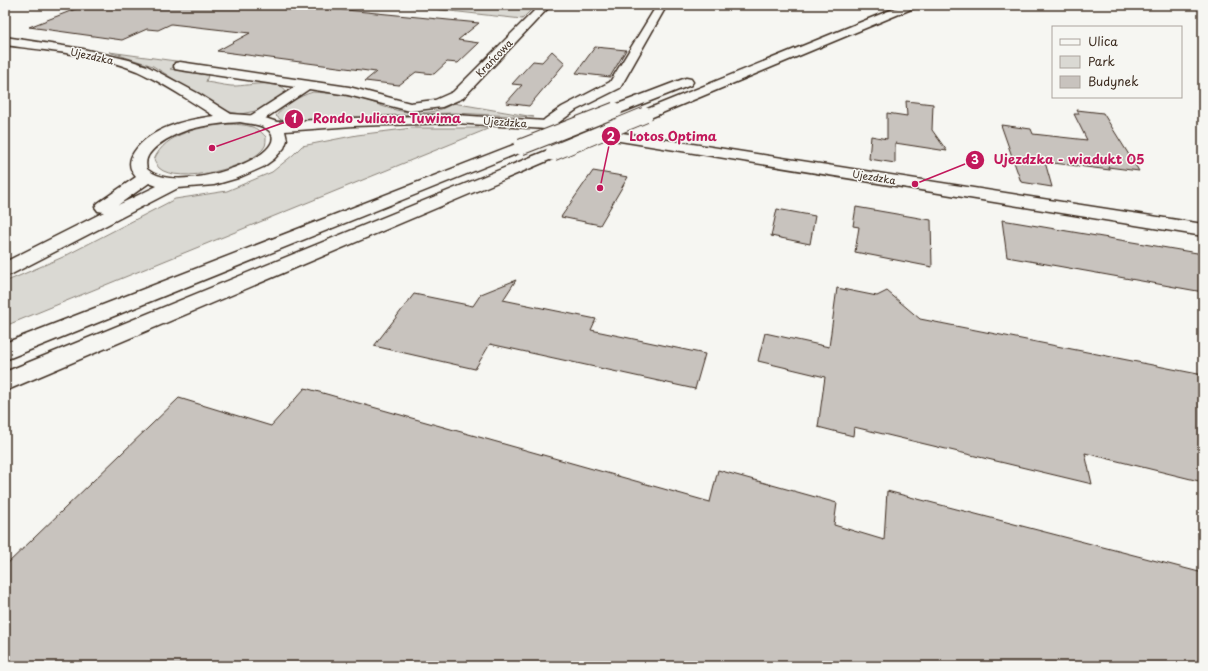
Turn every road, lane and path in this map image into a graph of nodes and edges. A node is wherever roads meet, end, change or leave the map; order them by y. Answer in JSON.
{"nodes":[{"id":1,"x":546,"y":5,"type":"edge"},
{"id":2,"x":662,"y":5,"type":"edge"},
{"id":3,"x":881,"y":5,"type":"edge"},
{"id":4,"x":912,"y":5,"type":"edge"},
{"id":5,"x":859,"y":14,"type":"dead end"},
{"id":6,"x":5,"y":41,"type":"edge"},
{"id":7,"x":180,"y":66,"type":"dead end"},
{"id":8,"x":698,"y":77,"type":"dead end"},
{"id":9,"x":173,"y":86,"type":"junction"},
{"id":10,"x":307,"y":86,"type":"junction"},
{"id":11,"x":227,"y":118,"type":"junction"},
{"id":12,"x":255,"y":119,"type":"junction"},
{"id":13,"x":546,"y":125,"type":"junction"},
{"id":14,"x":184,"y":127,"type":"junction"},
{"id":15,"x":277,"y":135,"type":"junction"},
{"id":16,"x":147,"y":177,"type":"junction"},
{"id":17,"x":175,"y":183,"type":"junction"},
{"id":18,"x":1203,"y":230,"type":"edge"},
{"id":19,"x":37,"y":253,"type":"junction"},
{"id":20,"x":5,"y":270,"type":"edge"},
{"id":21,"x":5,"y":352,"type":"edge"},
{"id":22,"x":5,"y":382,"type":"edge"}],
"edges":[{"from":1,"to":10,"type":"main road","name":"Krańcowa"},
{"from":2,"to":13,"type":"main road"},
{"from":3,"to":5,"type":"main road"},
{"from":4,"to":22,"type":"main road","bridge":true},
{"from":6,"to":9,"type":"main road","name":"Ujezdzka"},
{"from":7,"to":10,"type":"main road"},
{"from":8,"to":21,"type":"main road","bridge":true},
{"from":9,"to":11,"type":"main road","name":"Ujezdzka"},
{"from":9,"to":14,"type":"main road"},
{"from":10,"to":12,"type":"main road"},
{"from":11,"to":12,"type":"main road"},
{"from":11,"to":14,"type":"main road"},
{"from":12,"to":15,"type":"main road"},
{"from":13,"to":15,"type":"main road","name":"Ujezdzka"},
{"from":13,"to":18,"type":"main road","name":"Ujezdzka"},
{"from":14,"to":16,"type":"main road"},
{"from":15,"to":17,"type":"main road"},
{"from":16,"to":17,"type":"main road"},
{"from":16,"to":19,"type":"main road"},
{"from":17,"to":19,"type":"main road"},
{"from":19,"to":20,"type":"main road"}]}
